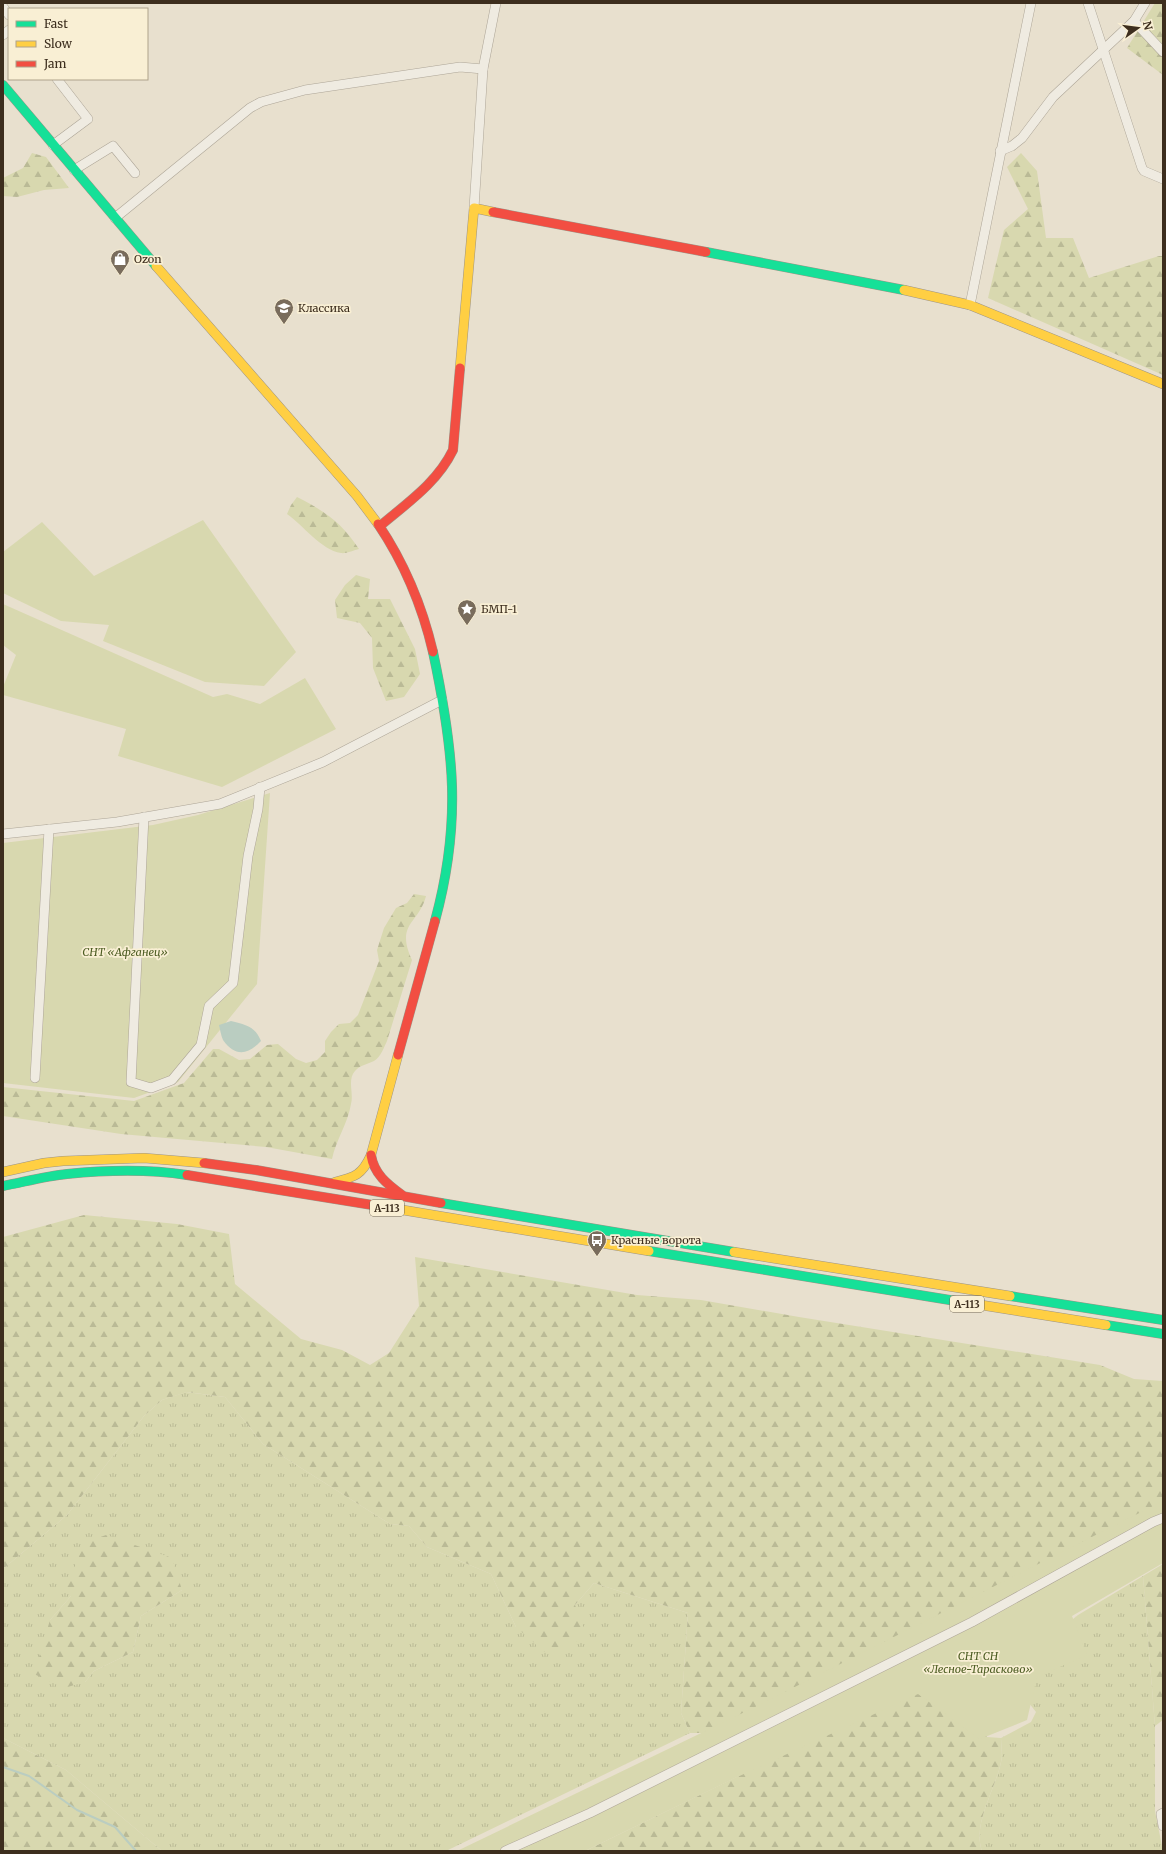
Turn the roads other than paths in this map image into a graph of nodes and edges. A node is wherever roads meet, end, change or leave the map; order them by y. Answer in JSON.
{"nodes":[{"id":1,"x":496,"y":3,"type":"edge"},
{"id":2,"x":1031,"y":3,"type":"edge"},
{"id":3,"x":1088,"y":3,"type":"edge"},
{"id":4,"x":1145,"y":3,"type":"edge"},
{"id":5,"x":1134,"y":21,"type":"junction"},
{"id":6,"x":1104,"y":48,"type":"junction"},
{"id":7,"x":1163,"y":52,"type":"edge"},
{"id":8,"x":482,"y":68,"type":"junction"},
{"id":9,"x":58,"y":80,"type":"edge"},
{"id":10,"x":3,"y":84,"type":"edge"},
{"id":11,"x":53,"y":145,"type":"junction"},
{"id":12,"x":1000,"y":151,"type":"junction"},
{"id":13,"x":74,"y":170,"type":"junction"},
{"id":14,"x":135,"y":173,"type":"dead end"},
{"id":15,"x":1163,"y":179,"type":"edge"},
{"id":16,"x":474,"y":208,"type":"junction"},
{"id":17,"x":115,"y":218,"type":"junction"},
{"id":18,"x":970,"y":305,"type":"junction"},
{"id":19,"x":1163,"y":384,"type":"edge"},
{"id":20,"x":380,"y":526,"type":"junction"},
{"id":21,"x":442,"y":700,"type":"junction"},
{"id":22,"x":260,"y":787,"type":"junction"},
{"id":23,"x":144,"y":817,"type":"junction"},
{"id":24,"x":49,"y":829,"type":"junction"},
{"id":25,"x":3,"y":834,"type":"edge"},
{"id":26,"x":34,"y":1078,"type":"dead end"},
{"id":27,"x":371,"y":1155,"type":"junction"},
{"id":28,"x":3,"y":1172,"type":"edge"},
{"id":29,"x":332,"y":1183,"type":"junction"},
{"id":30,"x":3,"y":1186,"type":"edge"},
{"id":31,"x":403,"y":1196,"type":"junction"},
{"id":32,"x":1163,"y":1320,"type":"edge"},
{"id":33,"x":1163,"y":1334,"type":"edge"},
{"id":34,"x":1163,"y":1518,"type":"edge"},
{"id":35,"x":1163,"y":1813,"type":"edge"},
{"id":36,"x":1163,"y":1826,"type":"edge"},
{"id":37,"x":505,"y":1851,"type":"edge"}],
"edges":[{"from":1,"to":8,"type":"street"},
{"from":2,"to":12,"type":"street"},
{"from":3,"to":6,"type":"street"},
{"from":4,"to":5,"type":"street"},
{"from":5,"to":6,"type":"street"},
{"from":5,"to":7,"type":"street"},
{"from":6,"to":12,"type":"street"},
{"from":6,"to":15,"type":"street"},
{"from":8,"to":16,"type":"street"},
{"from":8,"to":17,"type":"street"},
{"from":9,"to":11,"type":"street"},
{"from":10,"to":11,"type":"main road"},
{"from":11,"to":13,"type":"main road"},
{"from":12,"to":18,"type":"street"},
{"from":13,"to":14,"type":"street"},
{"from":13,"to":17,"type":"main road"},
{"from":16,"to":18,"type":"main road"},
{"from":16,"to":20,"type":"main road"},
{"from":17,"to":20,"type":"main road"},
{"from":18,"to":19,"type":"main road"},
{"from":20,"to":21,"type":"main road"},
{"from":21,"to":22,"type":"street"},
{"from":21,"to":27,"type":"main road"},
{"from":22,"to":23,"type":"street"},
{"from":22,"to":23,"type":"street"},
{"from":23,"to":24,"type":"street"},
{"from":24,"to":25,"type":"street"},
{"from":24,"to":26,"type":"street"},
{"from":27,"to":29,"type":"main road"},
{"from":27,"to":31,"type":"main road"},
{"from":28,"to":29,"type":"main road","number":"А-113"},
{"from":29,"to":31,"type":"main road","number":"А-113"},
{"from":30,"to":33,"type":"main road","number":"А-113"},
{"from":31,"to":32,"type":"main road","number":"А-113"},
{"from":34,"to":37,"type":"street"},
{"from":35,"to":36,"type":"street"}]}
